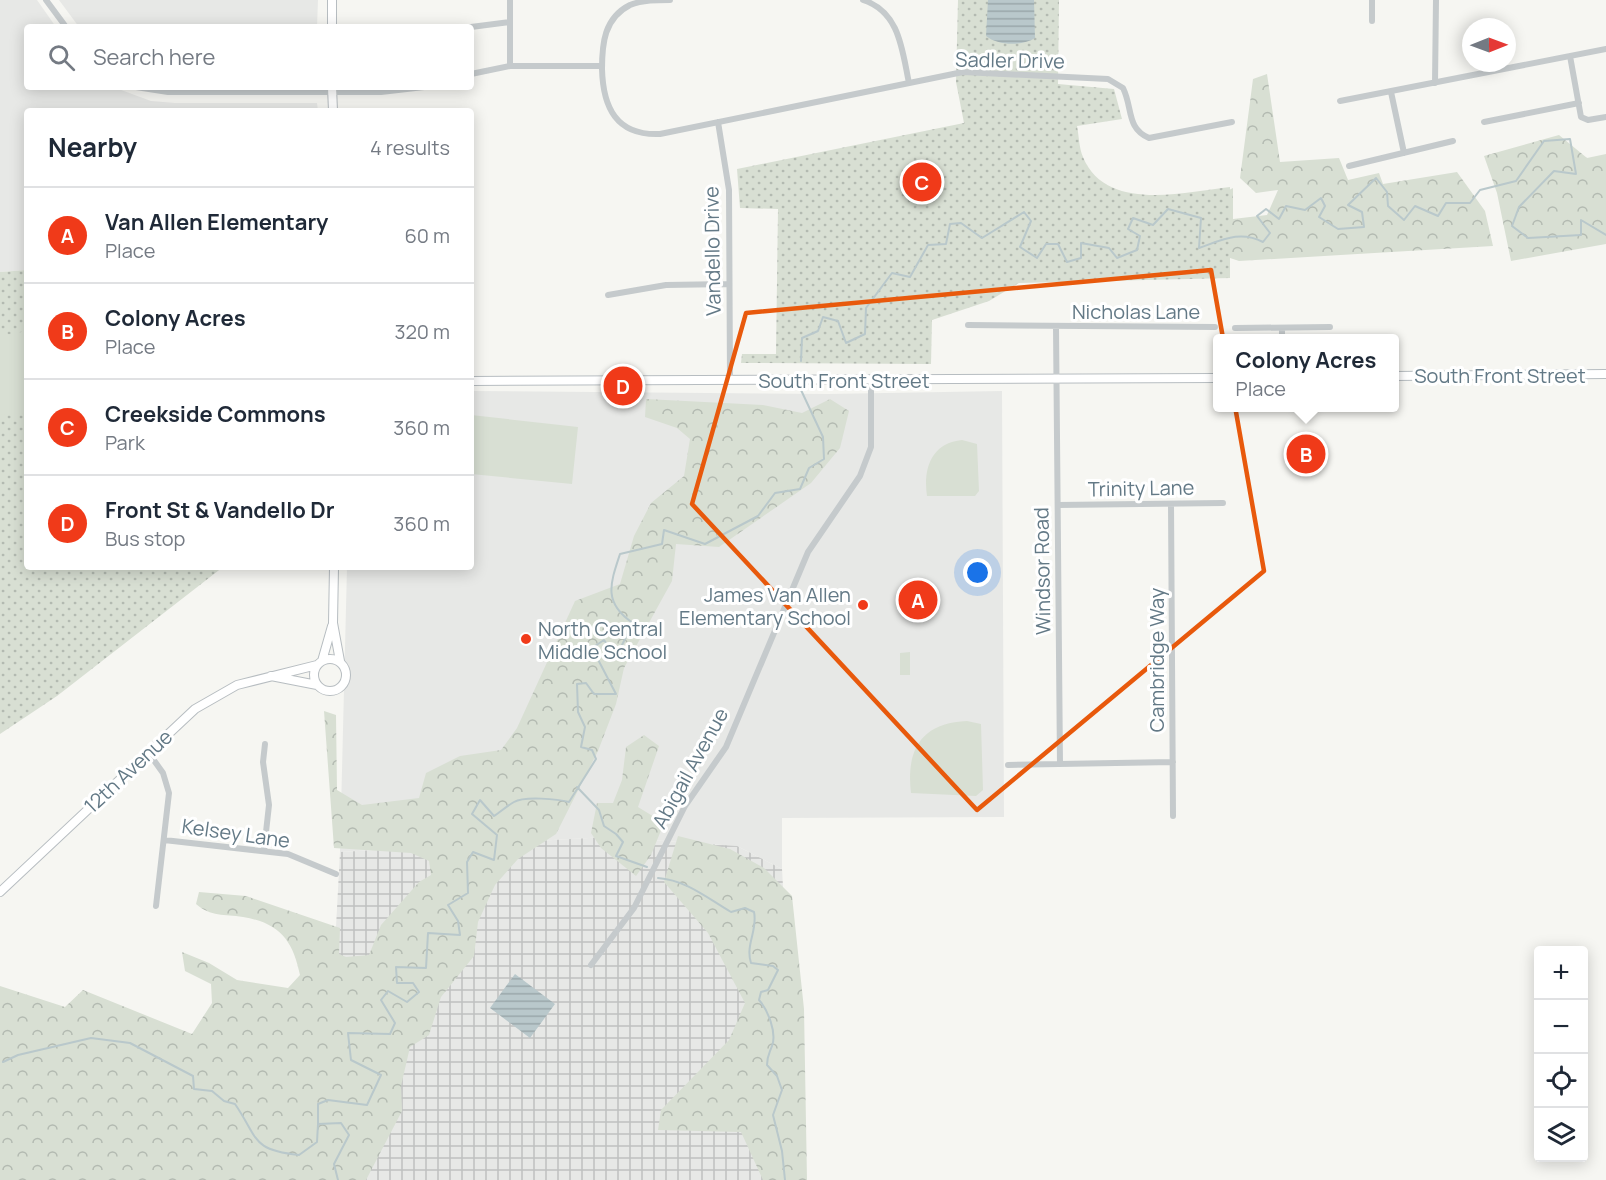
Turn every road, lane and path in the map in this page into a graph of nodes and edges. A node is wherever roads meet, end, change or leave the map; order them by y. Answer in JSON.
{"nodes":[{"id":1,"x":46,"y":0,"type":"edge"},
{"id":2,"x":332,"y":0,"type":"edge"},
{"id":3,"x":510,"y":0,"type":"edge"},
{"id":4,"x":670,"y":0,"type":"edge"},
{"id":5,"x":863,"y":0,"type":"edge"},
{"id":6,"x":1372,"y":0,"type":"edge"},
{"id":7,"x":1436,"y":0,"type":"edge"},
{"id":8,"x":1372,"y":21,"type":"dead end"},
{"id":9,"x":510,"y":22,"type":"junction"},
{"id":10,"x":64,"y":24,"type":"edge"},
{"id":11,"x":332,"y":24,"type":"edge"},
{"id":12,"x":474,"y":27,"type":"edge"},
{"id":13,"x":1606,"y":49,"type":"edge"},
{"id":14,"x":1570,"y":56,"type":"junction"},
{"id":15,"x":510,"y":66,"type":"junction"},
{"id":16,"x":602,"y":66,"type":"junction"},
{"id":17,"x":474,"y":73,"type":"edge"},
{"id":18,"x":909,"y":83,"type":"junction"},
{"id":19,"x":1435,"y":83,"type":"junction"},
{"id":20,"x":155,"y":90,"type":"edge"},
{"id":21,"x":277,"y":90,"type":"edge"},
{"id":22,"x":332,"y":90,"type":"edge"},
{"id":23,"x":348,"y":90,"type":"edge"},
{"id":24,"x":398,"y":90,"type":"edge"},
{"id":25,"x":1390,"y":92,"type":"junction"},
{"id":26,"x":1340,"y":101,"type":"dead end"},
{"id":27,"x":1579,"y":103,"type":"junction"},
{"id":28,"x":333,"y":108,"type":"edge"},
{"id":29,"x":1606,"y":117,"type":"edge"},
{"id":30,"x":718,"y":122,"type":"junction"},
{"id":31,"x":1484,"y":122,"type":"dead end"},
{"id":32,"x":1232,"y":123,"type":"dead end"},
{"id":33,"x":1453,"y":141,"type":"dead end"},
{"id":34,"x":1404,"y":153,"type":"junction"},
{"id":35,"x":1349,"y":166,"type":"dead end"},
{"id":36,"x":729,"y":284,"type":"junction"},
{"id":37,"x":608,"y":295,"type":"dead end"},
{"id":38,"x":968,"y":326,"type":"dead end"},
{"id":39,"x":1056,"y":327,"type":"junction"},
{"id":40,"x":1215,"y":327,"type":"dead end"},
{"id":41,"x":1330,"y":327,"type":"dead end"},
{"id":42,"x":1235,"y":328,"type":"dead end"},
{"id":43,"x":1282,"y":328,"type":"junction"},
{"id":44,"x":1282,"y":334,"type":"edge"},
{"id":45,"x":1606,"y":374,"type":"edge"},
{"id":46,"x":1399,"y":376,"type":"edge"},
{"id":47,"x":1213,"y":378,"type":"edge"},
{"id":48,"x":1057,"y":379,"type":"junction"},
{"id":49,"x":730,"y":380,"type":"junction"},
{"id":50,"x":474,"y":381,"type":"edge"},
{"id":51,"x":871,"y":381,"type":"junction"},
{"id":52,"x":1223,"y":503,"type":"dead end"},
{"id":53,"x":1171,"y":504,"type":"junction"},
{"id":54,"x":1058,"y":506,"type":"junction"},
{"id":55,"x":334,"y":570,"type":"edge"},
{"id":56,"x":333,"y":623,"type":"junction"},
{"id":57,"x":340,"y":661,"type":"junction"},
{"id":58,"x":319,"y":663,"type":"junction"},
{"id":59,"x":270,"y":676,"type":"junction"},
{"id":60,"x":317,"y":685,"type":"junction"},
{"id":61,"x":265,"y":744,"type":"dead end"},
{"id":62,"x":148,"y":752,"type":"junction"},
{"id":63,"x":1173,"y":762,"type":"junction"},
{"id":64,"x":1060,"y":764,"type":"junction"},
{"id":65,"x":1008,"y":765,"type":"dead end"},
{"id":66,"x":1173,"y":816,"type":"dead end"},
{"id":67,"x":164,"y":840,"type":"junction"},
{"id":68,"x":264,"y":850,"type":"junction"},
{"id":69,"x":336,"y":874,"type":"dead end"},
{"id":70,"x":0,"y":892,"type":"edge"},
{"id":71,"x":156,"y":906,"type":"dead end"},
{"id":72,"x":591,"y":965,"type":"dead end"}],
"edges":[{"from":1,"to":10,"type":"street"},
{"from":2,"to":11,"type":"street"},
{"from":3,"to":9,"type":"street"},
{"from":4,"to":16,"type":"street","name":"Sadler Drive"},
{"from":5,"to":18,"type":"street"},
{"from":6,"to":8,"type":"street"},
{"from":7,"to":19,"type":"street"},
{"from":9,"to":12,"type":"street"},
{"from":9,"to":15,"type":"street"},
{"from":13,"to":14,"type":"street"},
{"from":14,"to":19,"type":"street"},
{"from":14,"to":27,"type":"street"},
{"from":15,"to":16,"type":"street"},
{"from":15,"to":17,"type":"street"},
{"from":16,"to":30,"type":"street","name":"Sadler Drive"},
{"from":18,"to":30,"type":"street","name":"Sadler Drive"},
{"from":18,"to":32,"type":"street","name":"Sadler Drive"},
{"from":19,"to":25,"type":"street"},
{"from":20,"to":21,"type":"street"},
{"from":22,"to":28,"type":"street"},
{"from":23,"to":24,"type":"street"},
{"from":25,"to":26,"type":"street"},
{"from":25,"to":34,"type":"street"},
{"from":27,"to":29,"type":"street"},
{"from":27,"to":31,"type":"street"},
{"from":30,"to":36,"type":"street","name":"Vandello Drive"},
{"from":33,"to":34,"type":"street"},
{"from":34,"to":35,"type":"street"},
{"from":36,"to":37,"type":"street"},
{"from":36,"to":49,"type":"street","name":"Vandello Drive"},
{"from":38,"to":39,"type":"street","name":"Nicholas Lane"},
{"from":39,"to":40,"type":"street","name":"Nicholas Lane"},
{"from":39,"to":48,"type":"street","name":"Nicholas Lane"},
{"from":41,"to":43,"type":"street"},
{"from":42,"to":43,"type":"street"},
{"from":43,"to":44,"type":"street"},
{"from":45,"to":46,"type":"street","name":"South Front Street"},
{"from":47,"to":48,"type":"street","name":"South Front Street"},
{"from":48,"to":51,"type":"street","name":"South Front Street"},
{"from":48,"to":54,"type":"street","name":"Windsor Road"},
{"from":49,"to":50,"type":"street","name":"South Front Street"},
{"from":49,"to":51,"type":"street","name":"South Front Street"},
{"from":51,"to":72,"type":"street","name":"Abigail Avenue"},
{"from":52,"to":53,"type":"street","name":"Trinity Lane"},
{"from":53,"to":54,"type":"street","name":"Trinity Lane"},
{"from":53,"to":63,"type":"street","name":"Cambridge Way"},
{"from":54,"to":64,"type":"street","name":"Windsor Road"},
{"from":55,"to":56,"type":"street"},
{"from":56,"to":57,"type":"street"},
{"from":56,"to":58,"type":"street"},
{"from":57,"to":58,"type":"street"},
{"from":57,"to":60,"type":"street"},
{"from":58,"to":59,"type":"street","name":"12th Avenue"},
{"from":58,"to":60,"type":"street"},
{"from":59,"to":60,"type":"street","name":"12th Avenue"},
{"from":59,"to":62,"type":"street","name":"12th Avenue"},
{"from":61,"to":68,"type":"street"},
{"from":62,"to":67,"type":"street"},
{"from":62,"to":70,"type":"street","name":"12th Avenue"},
{"from":63,"to":64,"type":"street"},
{"from":63,"to":66,"type":"street","name":"Cambridge Way"},
{"from":64,"to":65,"type":"street"},
{"from":67,"to":68,"type":"street","name":"Kelsey Lane"},
{"from":67,"to":71,"type":"street"},
{"from":68,"to":69,"type":"street","name":"Kelsey Lane"}]}
